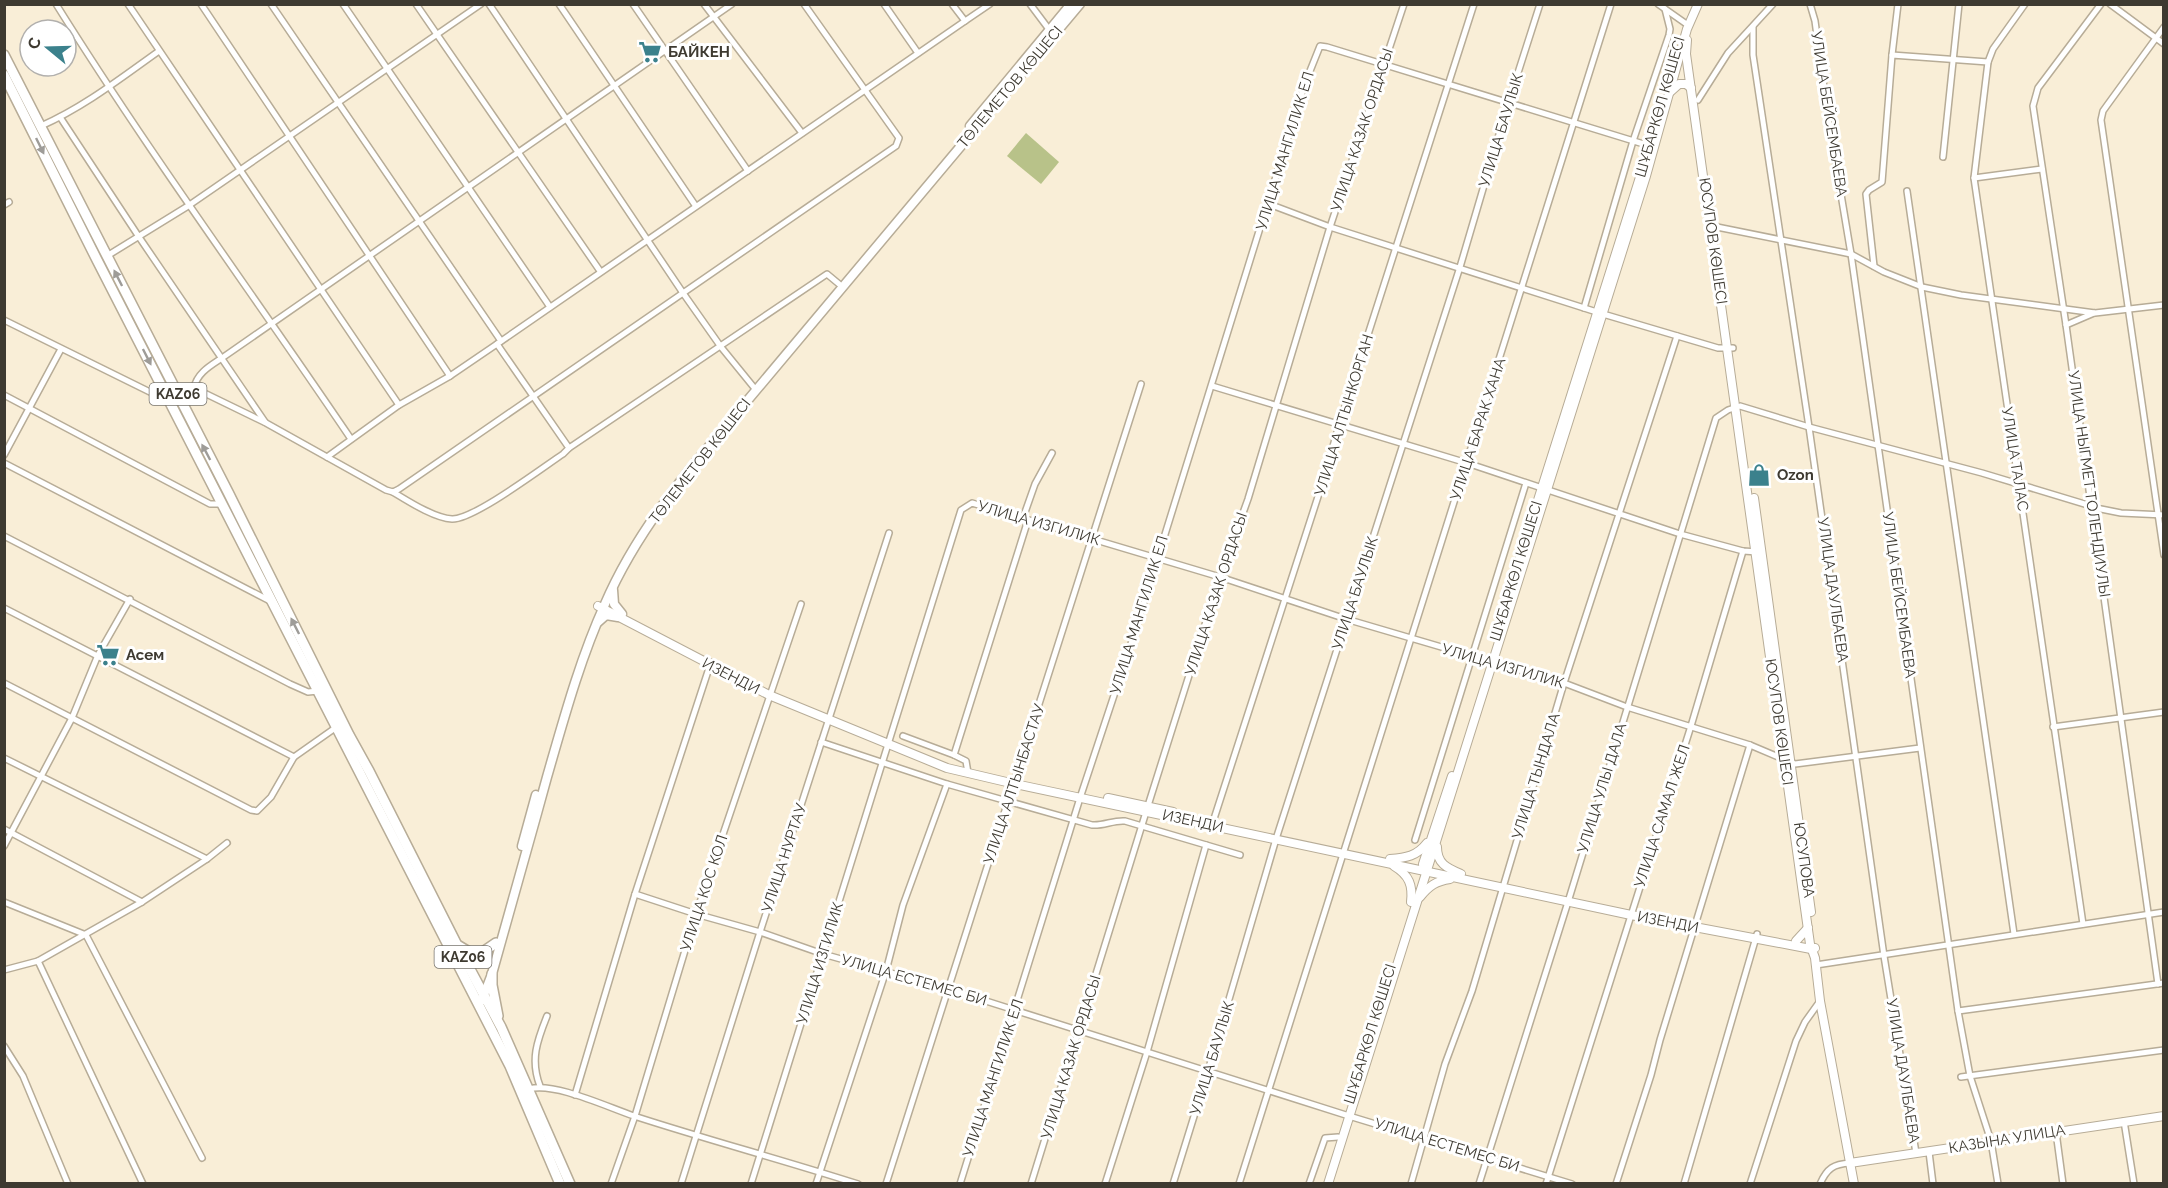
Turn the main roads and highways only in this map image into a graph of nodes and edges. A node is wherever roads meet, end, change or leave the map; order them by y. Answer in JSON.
{"nodes":[{"id":1,"x":1071,"y":4,"type":"edge"},
{"id":2,"x":1080,"y":4,"type":"edge"},
{"id":3,"x":1052,"y":32,"type":"junction"},
{"id":4,"x":4,"y":55,"type":"edge"},
{"id":5,"x":4,"y":75,"type":"edge"},
{"id":6,"x":754,"y":388,"type":"junction"},
{"id":7,"x":173,"y":396,"type":"junction"},
{"id":8,"x":613,"y":586,"type":"junction"},
{"id":9,"x":601,"y":605,"type":"junction"},
{"id":10,"x":595,"y":628,"type":"junction"},
{"id":11,"x":339,"y":725,"type":"junction"},
{"id":12,"x":496,"y":943,"type":"junction"},
{"id":13,"x":457,"y":945,"type":"junction"},
{"id":14,"x":492,"y":975,"type":"junction"},
{"id":15,"x":480,"y":998,"type":"junction"},
{"id":16,"x":501,"y":1027,"type":"junction"},
{"id":17,"x":560,"y":1184,"type":"edge"},
{"id":18,"x":570,"y":1184,"type":"edge"}],
"edges":[{"from":1,"to":3,"type":"main road","name":"ТӨЛЕМЕТОВ КӨШЕСІ"},
{"from":2,"to":3,"type":"main road","name":"ТӨЛЕМЕТОВ КӨШЕСІ"},
{"from":3,"to":6,"type":"main road","name":"ТӨЛЕМЕТОВ КӨШЕСІ"},
{"from":3,"to":6,"type":"main road","name":"ТӨЛЕМЕТОВ КӨШЕСІ"},
{"from":7,"to":4,"type":"highway","number":"KАZ06","one_way":true},
{"from":5,"to":7,"type":"highway","number":"KАZ06","one_way":true},
{"from":6,"to":8,"type":"main road","name":"ТӨЛЕМЕТОВ КӨШЕСІ"},
{"from":6,"to":9,"type":"main road","name":"ТӨЛЕМЕТОВ КӨШЕСІ"},
{"from":11,"to":7,"type":"highway","number":"KАZ06","one_way":true},
{"from":7,"to":11,"type":"highway","number":"KАZ06"},
{"from":8,"to":9,"type":"main road","name":"ТӨЛЕМЕТОВ КӨШЕСІ"},
{"from":8,"to":10,"type":"main road"},
{"from":9,"to":10,"type":"main road","name":"ТӨЛЕМЕТОВ КӨШЕСІ"},
{"from":9,"to":12,"type":"main road","name":"ТӨЛЕМЕТОВ КӨШЕСІ"},
{"from":10,"to":14,"type":"main road","name":"ТӨЛЕМЕТОВ КӨШЕСІ"},
{"from":11,"to":13,"type":"highway","number":"KАZ06"},
{"from":11,"to":15,"type":"highway","number":"KАZ06"},
{"from":12,"to":13,"type":"highway"},
{"from":12,"to":15,"type":"main road","name":"ТӨЛЕМЕТОВ КӨШЕСІ"},
{"from":13,"to":15,"type":"highway","number":"KАZ06"},
{"from":14,"to":15,"type":"main road","name":"ТӨЛЕМЕТОВ КӨШЕСІ"},
{"from":14,"to":16,"type":"highway"},
{"from":15,"to":16,"type":"highway","number":"KАZ06"},
{"from":15,"to":17,"type":"highway","number":"KАZ06"},
{"from":16,"to":18,"type":"highway","number":"KАZ06"}]}
